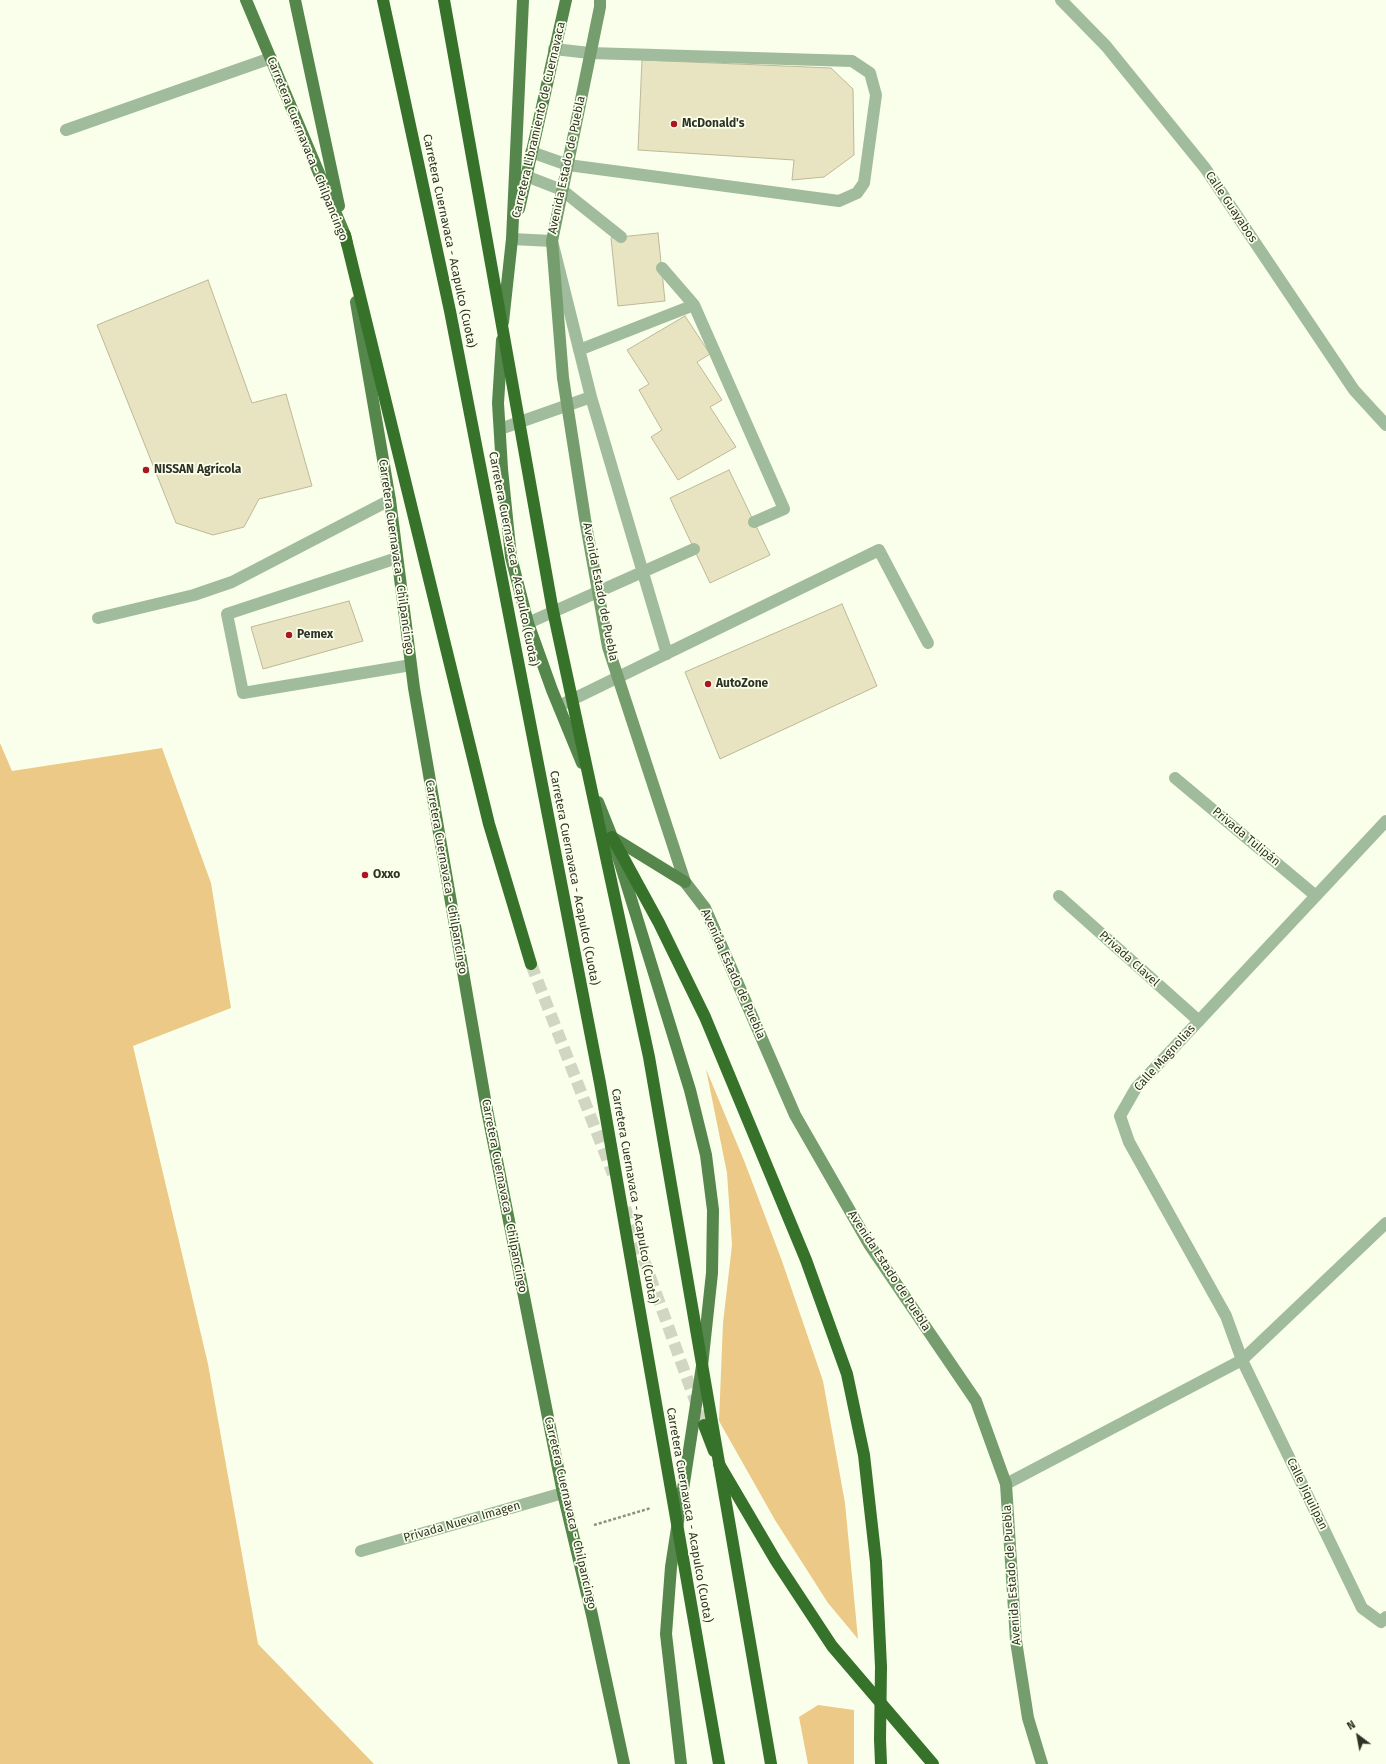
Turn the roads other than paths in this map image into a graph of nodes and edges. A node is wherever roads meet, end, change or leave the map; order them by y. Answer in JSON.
{"nodes":[{"id":1,"x":246,"y":0,"type":"edge"},
{"id":2,"x":295,"y":0,"type":"edge"},
{"id":3,"x":383,"y":0,"type":"edge"},
{"id":4,"x":444,"y":0,"type":"edge"},
{"id":5,"x":523,"y":0,"type":"edge"},
{"id":6,"x":566,"y":0,"type":"edge"},
{"id":7,"x":600,"y":0,"type":"edge"},
{"id":8,"x":1061,"y":0,"type":"edge"},
{"id":9,"x":554,"y":49,"type":"junction"},
{"id":10,"x":590,"y":53,"type":"junction"},
{"id":11,"x":271,"y":58,"type":"junction"},
{"id":12,"x":66,"y":130,"type":"dead end"},
{"id":13,"x":531,"y":152,"type":"junction"},
{"id":14,"x":568,"y":165,"type":"junction"},
{"id":15,"x":526,"y":176,"type":"junction"},
{"id":16,"x":562,"y":190,"type":"junction"},
{"id":17,"x":345,"y":235,"type":"junction"},
{"id":18,"x":622,"y":237,"type":"dead end"},
{"id":19,"x":512,"y":239,"type":"junction"},
{"id":20,"x":552,"y":241,"type":"junction"},
{"id":21,"x":662,"y":268,"type":"dead end"},
{"id":22,"x":694,"y":305,"type":"junction"},
{"id":23,"x":580,"y":350,"type":"junction"},
{"id":24,"x":591,"y":397,"type":"junction"},
{"id":25,"x":567,"y":405,"type":"junction"},
{"id":26,"x":1386,"y":425,"type":"edge"},
{"id":27,"x":500,"y":429,"type":"junction"},
{"id":28,"x":390,"y":500,"type":"junction"},
{"id":29,"x":754,"y":522,"type":"dead end"},
{"id":30,"x":694,"y":549,"type":"dead end"},
{"id":31,"x":397,"y":558,"type":"junction"},
{"id":32,"x":643,"y":573,"type":"junction"},
{"id":33,"x":599,"y":592,"type":"junction"},
{"id":34,"x":98,"y":618,"type":"dead end"},
{"id":35,"x":528,"y":623,"type":"junction"},
{"id":36,"x":928,"y":643,"type":"dead end"},
{"id":37,"x":667,"y":654,"type":"junction"},
{"id":38,"x":411,"y":665,"type":"junction"},
{"id":39,"x":618,"y":678,"type":"junction"},
{"id":40,"x":558,"y":706,"type":"junction"},
{"id":41,"x":1175,"y":778,"type":"dead end"},
{"id":42,"x":1386,"y":821,"type":"edge"},
{"id":43,"x":612,"y":837,"type":"junction"},
{"id":44,"x":685,"y":882,"type":"junction"},
{"id":45,"x":1059,"y":896,"type":"dead end"},
{"id":46,"x":1316,"y":896,"type":"junction"},
{"id":47,"x":531,"y":964,"type":"tunnel mouth"},
{"id":48,"x":1199,"y":1021,"type":"junction"},
{"id":49,"x":1386,"y":1223,"type":"edge"},
{"id":50,"x":1242,"y":1360,"type":"junction"},
{"id":51,"x":704,"y":1425,"type":"tunnel mouth"},
{"id":52,"x":716,"y":1458,"type":"junction"},
{"id":53,"x":1006,"y":1484,"type":"junction"},
{"id":54,"x":564,"y":1493,"type":"junction"},
{"id":55,"x":361,"y":1551,"type":"dead end"},
{"id":56,"x":1383,"y":1620,"type":"edge"},
{"id":57,"x":624,"y":1764,"type":"edge"},
{"id":58,"x":681,"y":1764,"type":"edge"},
{"id":59,"x":718,"y":1764,"type":"edge"},
{"id":60,"x":767,"y":1764,"type":"edge"},
{"id":61,"x":771,"y":1764,"type":"edge"},
{"id":62,"x":881,"y":1764,"type":"edge"},
{"id":63,"x":933,"y":1764,"type":"edge"},
{"id":64,"x":1042,"y":1764,"type":"edge"}],
"edges":[{"from":1,"to":11,"type":"main road","name":"Carretera Cuernavaca - Chilpancingo"},
{"from":2,"to":17,"type":"main road"},
{"from":3,"to":59,"type":"highway","name":"Carretera Cuernavaca - Acapulco (Cuota)","bridge":true},
{"from":4,"to":61,"type":"highway","bridge":true},
{"from":5,"to":19,"type":"main road"},
{"from":6,"to":9,"type":"main road","name":"Carretera Libramiento de Cuernavaca"},
{"from":7,"to":10,"type":"street","name":"Avenida Estado de Puebla"},
{"from":8,"to":26,"type":"street","name":"Calle Guayabos"},
{"from":9,"to":10,"type":"street"},
{"from":9,"to":13,"type":"main road","name":"Carretera Libramiento de Cuernavaca"},
{"from":10,"to":14,"type":"street","name":"Avenida Estado de Puebla"},
{"from":10,"to":14,"type":"street"},
{"from":11,"to":12,"type":"street"},
{"from":11,"to":17,"type":"main road","name":"Carretera Cuernavaca - Chilpancingo"},
{"from":13,"to":14,"type":"street"},
{"from":13,"to":15,"type":"main road","name":"Carretera Libramiento de Cuernavaca"},
{"from":14,"to":16,"type":"street","name":"Avenida Estado de Puebla"},
{"from":15,"to":16,"type":"street"},
{"from":15,"to":19,"type":"main road","name":"Carretera Libramiento de Cuernavaca"},
{"from":16,"to":18,"type":"street"},
{"from":16,"to":20,"type":"street","name":"Avenida Estado de Puebla"},
{"from":17,"to":28,"type":"main road","name":"Carretera Cuernavaca - Chilpancingo"},
{"from":17,"to":47,"type":"highway"},
{"from":19,"to":20,"type":"street"},
{"from":19,"to":27,"type":"main road"},
{"from":20,"to":23,"type":"street"},
{"from":20,"to":25,"type":"street","name":"Avenida Estado de Puebla"},
{"from":21,"to":22,"type":"street"},
{"from":22,"to":23,"type":"street"},
{"from":22,"to":29,"type":"street"},
{"from":23,"to":24,"type":"street"},
{"from":24,"to":25,"type":"street"},
{"from":24,"to":32,"type":"street"},
{"from":25,"to":27,"type":"street"},
{"from":25,"to":33,"type":"street","name":"Avenida Estado de Puebla"},
{"from":27,"to":35,"type":"main road"},
{"from":28,"to":31,"type":"main road","name":"Carretera Cuernavaca - Chilpancingo"},
{"from":28,"to":34,"type":"street"},
{"from":30,"to":32,"type":"street"},
{"from":31,"to":38,"type":"main road","name":"Carretera Cuernavaca - Chilpancingo"},
{"from":31,"to":38,"type":"street"},
{"from":32,"to":33,"type":"street"},
{"from":32,"to":37,"type":"street"},
{"from":33,"to":35,"type":"street"},
{"from":33,"to":39,"type":"street","name":"Avenida Estado de Puebla"},
{"from":35,"to":40,"type":"main road"},
{"from":36,"to":37,"type":"street"},
{"from":37,"to":39,"type":"street"},
{"from":38,"to":54,"type":"main road","name":"Carretera Cuernavaca - Chilpancingo"},
{"from":39,"to":40,"type":"street"},
{"from":39,"to":44,"type":"street","name":"Avenida Estado de Puebla"},
{"from":40,"to":43,"type":"main road"},
{"from":41,"to":46,"type":"street","name":"Privada Tulipán"},
{"from":42,"to":46,"type":"street","name":"Calle Magnolias"},
{"from":43,"to":44,"type":"main road"},
{"from":43,"to":58,"type":"main road"},
{"from":43,"to":62,"type":"highway","bridge":true},
{"from":44,"to":53,"type":"street","name":"Avenida Estado de Puebla"},
{"from":45,"to":48,"type":"street","name":"Privada Clavel"},
{"from":46,"to":48,"type":"street","name":"Calle Magnolias"},
{"from":48,"to":50,"type":"street","name":"Calle Magnolias"},
{"from":49,"to":50,"type":"street"},
{"from":50,"to":53,"type":"street"},
{"from":50,"to":56,"type":"street","name":"Calle Jiquilpan"},
{"from":51,"to":52,"type":"highway"},
{"from":52,"to":60,"type":"highway"},
{"from":52,"to":63,"type":"highway"},
{"from":53,"to":64,"type":"street","name":"Avenida Estado de Puebla"},
{"from":54,"to":55,"type":"street","name":"Privada Nueva Imagen"},
{"from":54,"to":57,"type":"main road","name":"Carretera Cuernavaca - Chilpancingo"}]}
